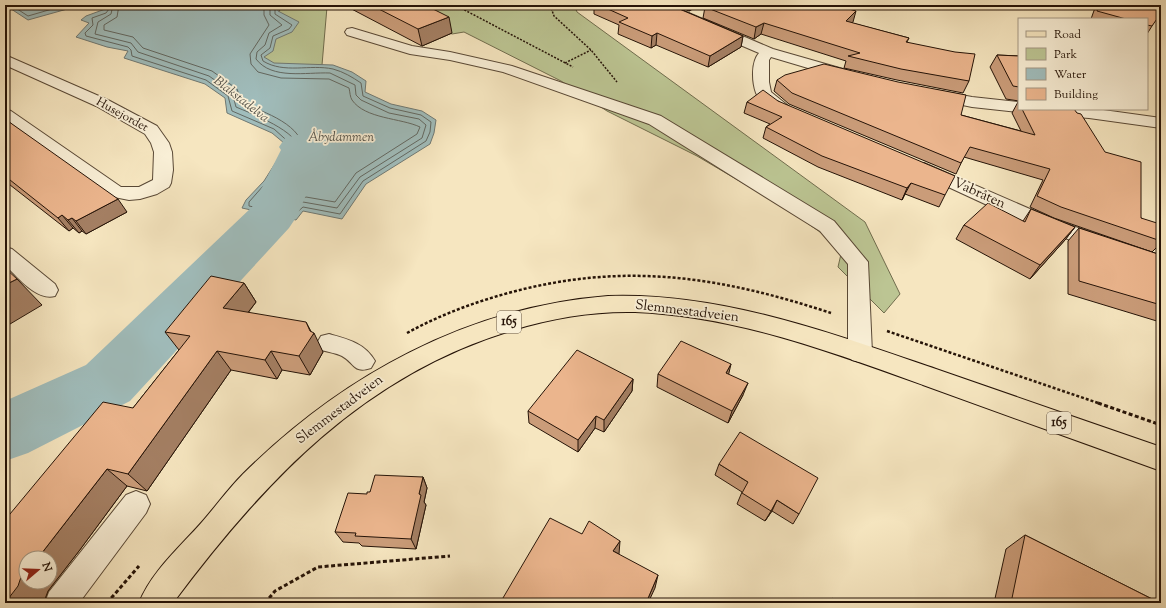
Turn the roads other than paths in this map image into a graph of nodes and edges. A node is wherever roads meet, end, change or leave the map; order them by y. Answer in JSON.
{"nodes":[{"id":1,"x":659,"y":5,"type":"edge"},
{"id":2,"x":706,"y":8,"type":"edge"},
{"id":3,"x":689,"y":19,"type":"junction"},
{"id":4,"x":352,"y":32,"type":"dead end"},
{"id":5,"x":768,"y":52,"type":"junction"},
{"id":6,"x":5,"y":59,"type":"edge"},
{"id":7,"x":855,"y":77,"type":"edge"},
{"id":8,"x":922,"y":93,"type":"edge"},
{"id":9,"x":1018,"y":108,"type":"edge"},
{"id":10,"x":1063,"y":110,"type":"edge"},
{"id":11,"x":1090,"y":111,"type":"edge"},
{"id":12,"x":5,"y":114,"type":"edge"},
{"id":13,"x":802,"y":117,"type":"edge"},
{"id":14,"x":1161,"y":124,"type":"edge"},
{"id":15,"x":911,"y":164,"type":"edge"},
{"id":16,"x":1118,"y":250,"type":"edge"},
{"id":17,"x":5,"y":254,"type":"edge"},
{"id":18,"x":47,"y":290,"type":"dead end"},
{"id":19,"x":330,"y":343,"type":"dead end"},
{"id":20,"x":860,"y":353,"type":"junction"},
{"id":21,"x":363,"y":361,"type":"dead end"},
{"id":22,"x":1161,"y":459,"type":"edge"},
{"id":23,"x":136,"y":504,"type":"dead end"},
{"id":24,"x":60,"y":603,"type":"edge"},
{"id":25,"x":154,"y":603,"type":"edge"}],
"edges":[{"from":1,"to":3,"type":"street"},
{"from":2,"to":3,"type":"street"},
{"from":3,"to":5,"type":"street"},
{"from":4,"to":20,"type":"street"},
{"from":5,"to":7,"type":"street"},
{"from":5,"to":13,"type":"street"},
{"from":6,"to":12,"type":"street","name":"Husejordet"},
{"from":8,"to":9,"type":"street"},
{"from":10,"to":11,"type":"street"},
{"from":11,"to":14,"type":"street"},
{"from":15,"to":16,"type":"street","name":"Vabråten"},
{"from":17,"to":18,"type":"street"},
{"from":19,"to":21,"type":"street"},
{"from":20,"to":22,"type":"main road","name":"Slemmestadveien","number":"165"},
{"from":20,"to":25,"type":"main road","name":"Slemmestadveien","number":"165"},
{"from":23,"to":24,"type":"street"}]}
